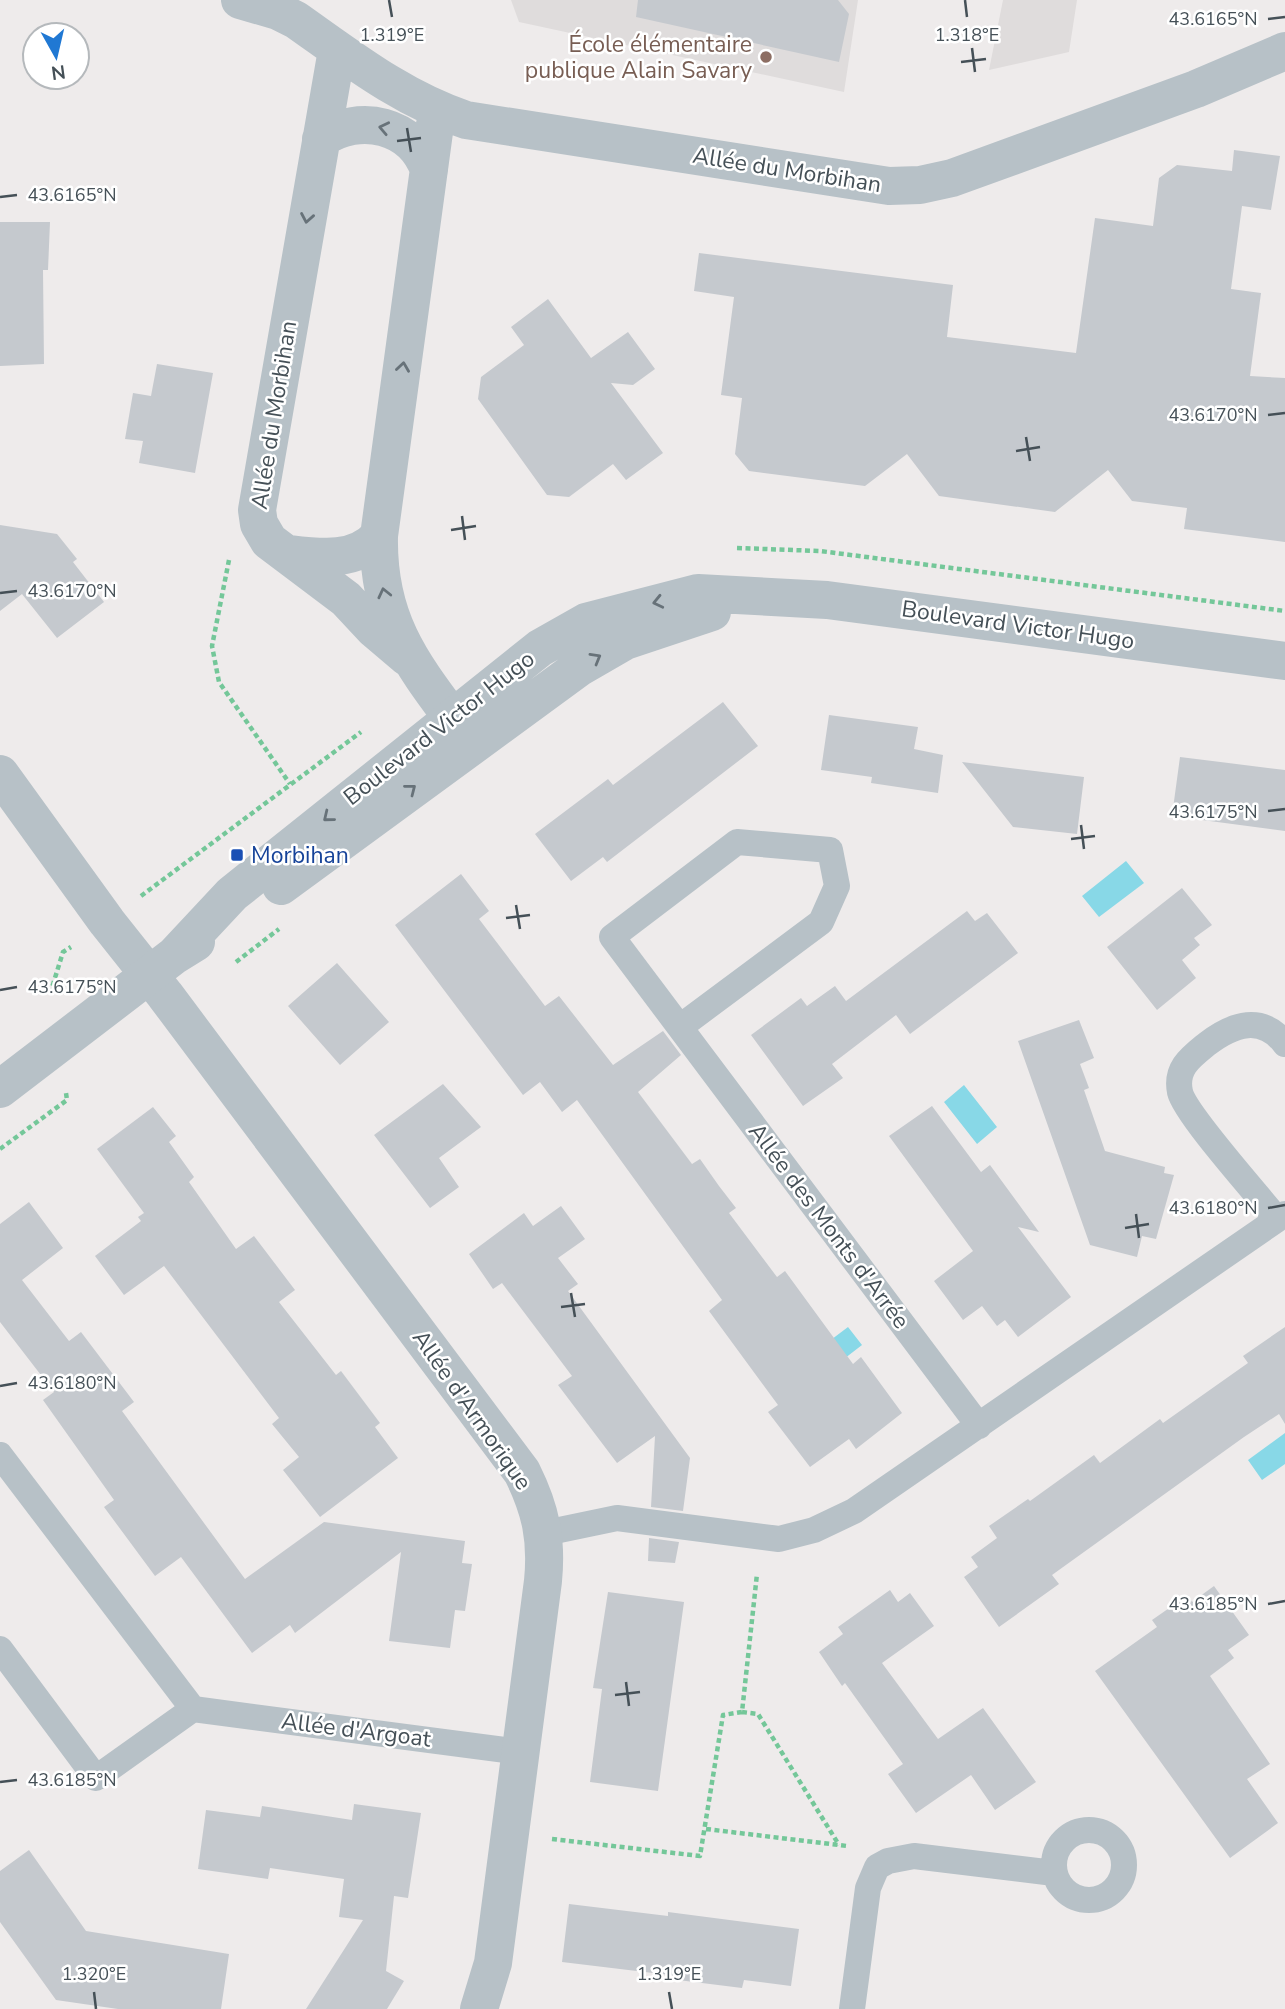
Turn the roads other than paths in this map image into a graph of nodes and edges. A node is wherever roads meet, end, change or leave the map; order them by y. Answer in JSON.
{"nodes":[{"id":1,"x":240,"y":0,"type":"edge"},
{"id":2,"x":337,"y":50,"type":"junction"},
{"id":3,"x":1285,"y":51,"type":"edge"},
{"id":4,"x":437,"y":110,"type":"junction"},
{"id":5,"x":321,"y":139,"type":"junction"},
{"id":6,"x":429,"y":170,"type":"junction"},
{"id":7,"x":380,"y":536,"type":"junction"},
{"id":8,"x":290,"y":554,"type":"junction"},
{"id":9,"x":407,"y":657,"type":"junction"},
{"id":10,"x":1285,"y":661,"type":"edge"},
{"id":11,"x":462,"y":730,"type":"junction"},
{"id":12,"x":0,"y":774,"type":"edge"},
{"id":13,"x":162,"y":965,"type":"junction"},
{"id":14,"x":680,"y":1027,"type":"junction"},
{"id":15,"x":1285,"y":1044,"type":"edge"},
{"id":16,"x":0,"y":1089,"type":"edge"},
{"id":17,"x":1281,"y":1216,"type":"edge"},
{"id":18,"x":979,"y":1426,"type":"junction"},
{"id":19,"x":0,"y":1455,"type":"edge"},
{"id":20,"x":545,"y":1533,"type":"junction"},
{"id":21,"x":0,"y":1649,"type":"edge"},
{"id":22,"x":193,"y":1709,"type":"junction"},
{"id":23,"x":520,"y":1752,"type":"junction"},
{"id":24,"x":1054,"y":1873,"type":"dead end"},
{"id":25,"x":479,"y":2009,"type":"edge"},
{"id":26,"x":852,"y":2009,"type":"edge"}],
"edges":[{"from":1,"to":2,"type":"street","name":"Allée du Morbihan"},
{"from":2,"to":4,"type":"street","name":"Allée du Morbihan"},
{"from":2,"to":5,"type":"street","name":"Allée du Morbihan"},
{"from":3,"to":4,"type":"street","name":"Allée du Morbihan"},
{"from":4,"to":6,"type":"street","name":"Allée du Morbihan"},
{"from":6,"to":5,"type":"street","one_way":true},
{"from":5,"to":8,"type":"street","name":"Allée du Morbihan","one_way":true},
{"from":7,"to":6,"type":"street","name":"Allée du Morbihan","one_way":true},
{"from":7,"to":8,"type":"street"},
{"from":9,"to":7,"type":"street","name":"Allée du Morbihan","one_way":true},
{"from":8,"to":9,"type":"street","name":"Allée du Morbihan"},
{"from":9,"to":11,"type":"street","name":"Allée du Morbihan"},
{"from":10,"to":11,"type":"street","name":"Boulevard Victor Hugo"},
{"from":11,"to":13,"type":"street","name":"Boulevard Victor Hugo"},
{"from":12,"to":13,"type":"street","name":"Allée d'Armorique"},
{"from":13,"to":16,"type":"street","name":"Boulevard Victor Hugo"},
{"from":13,"to":20,"type":"street","name":"Allée d'Armorique"},
{"from":14,"to":14,"type":"lane","name":"Allée des Monts d'Arrée"},
{"from":14,"to":18,"type":"lane","name":"Allée des Monts d'Arrée"},
{"from":15,"to":17,"type":"lane"},
{"from":17,"to":18,"type":"lane"},
{"from":18,"to":20,"type":"lane"},
{"from":19,"to":22,"type":"lane"},
{"from":20,"to":23,"type":"street","name":"Allée d'Armorique"},
{"from":21,"to":22,"type":"lane"},
{"from":22,"to":23,"type":"lane","name":"Allée d'Argoat"},
{"from":23,"to":25,"type":"street","name":"Allée d'Armorique"},
{"from":24,"to":26,"type":"lane"}]}
